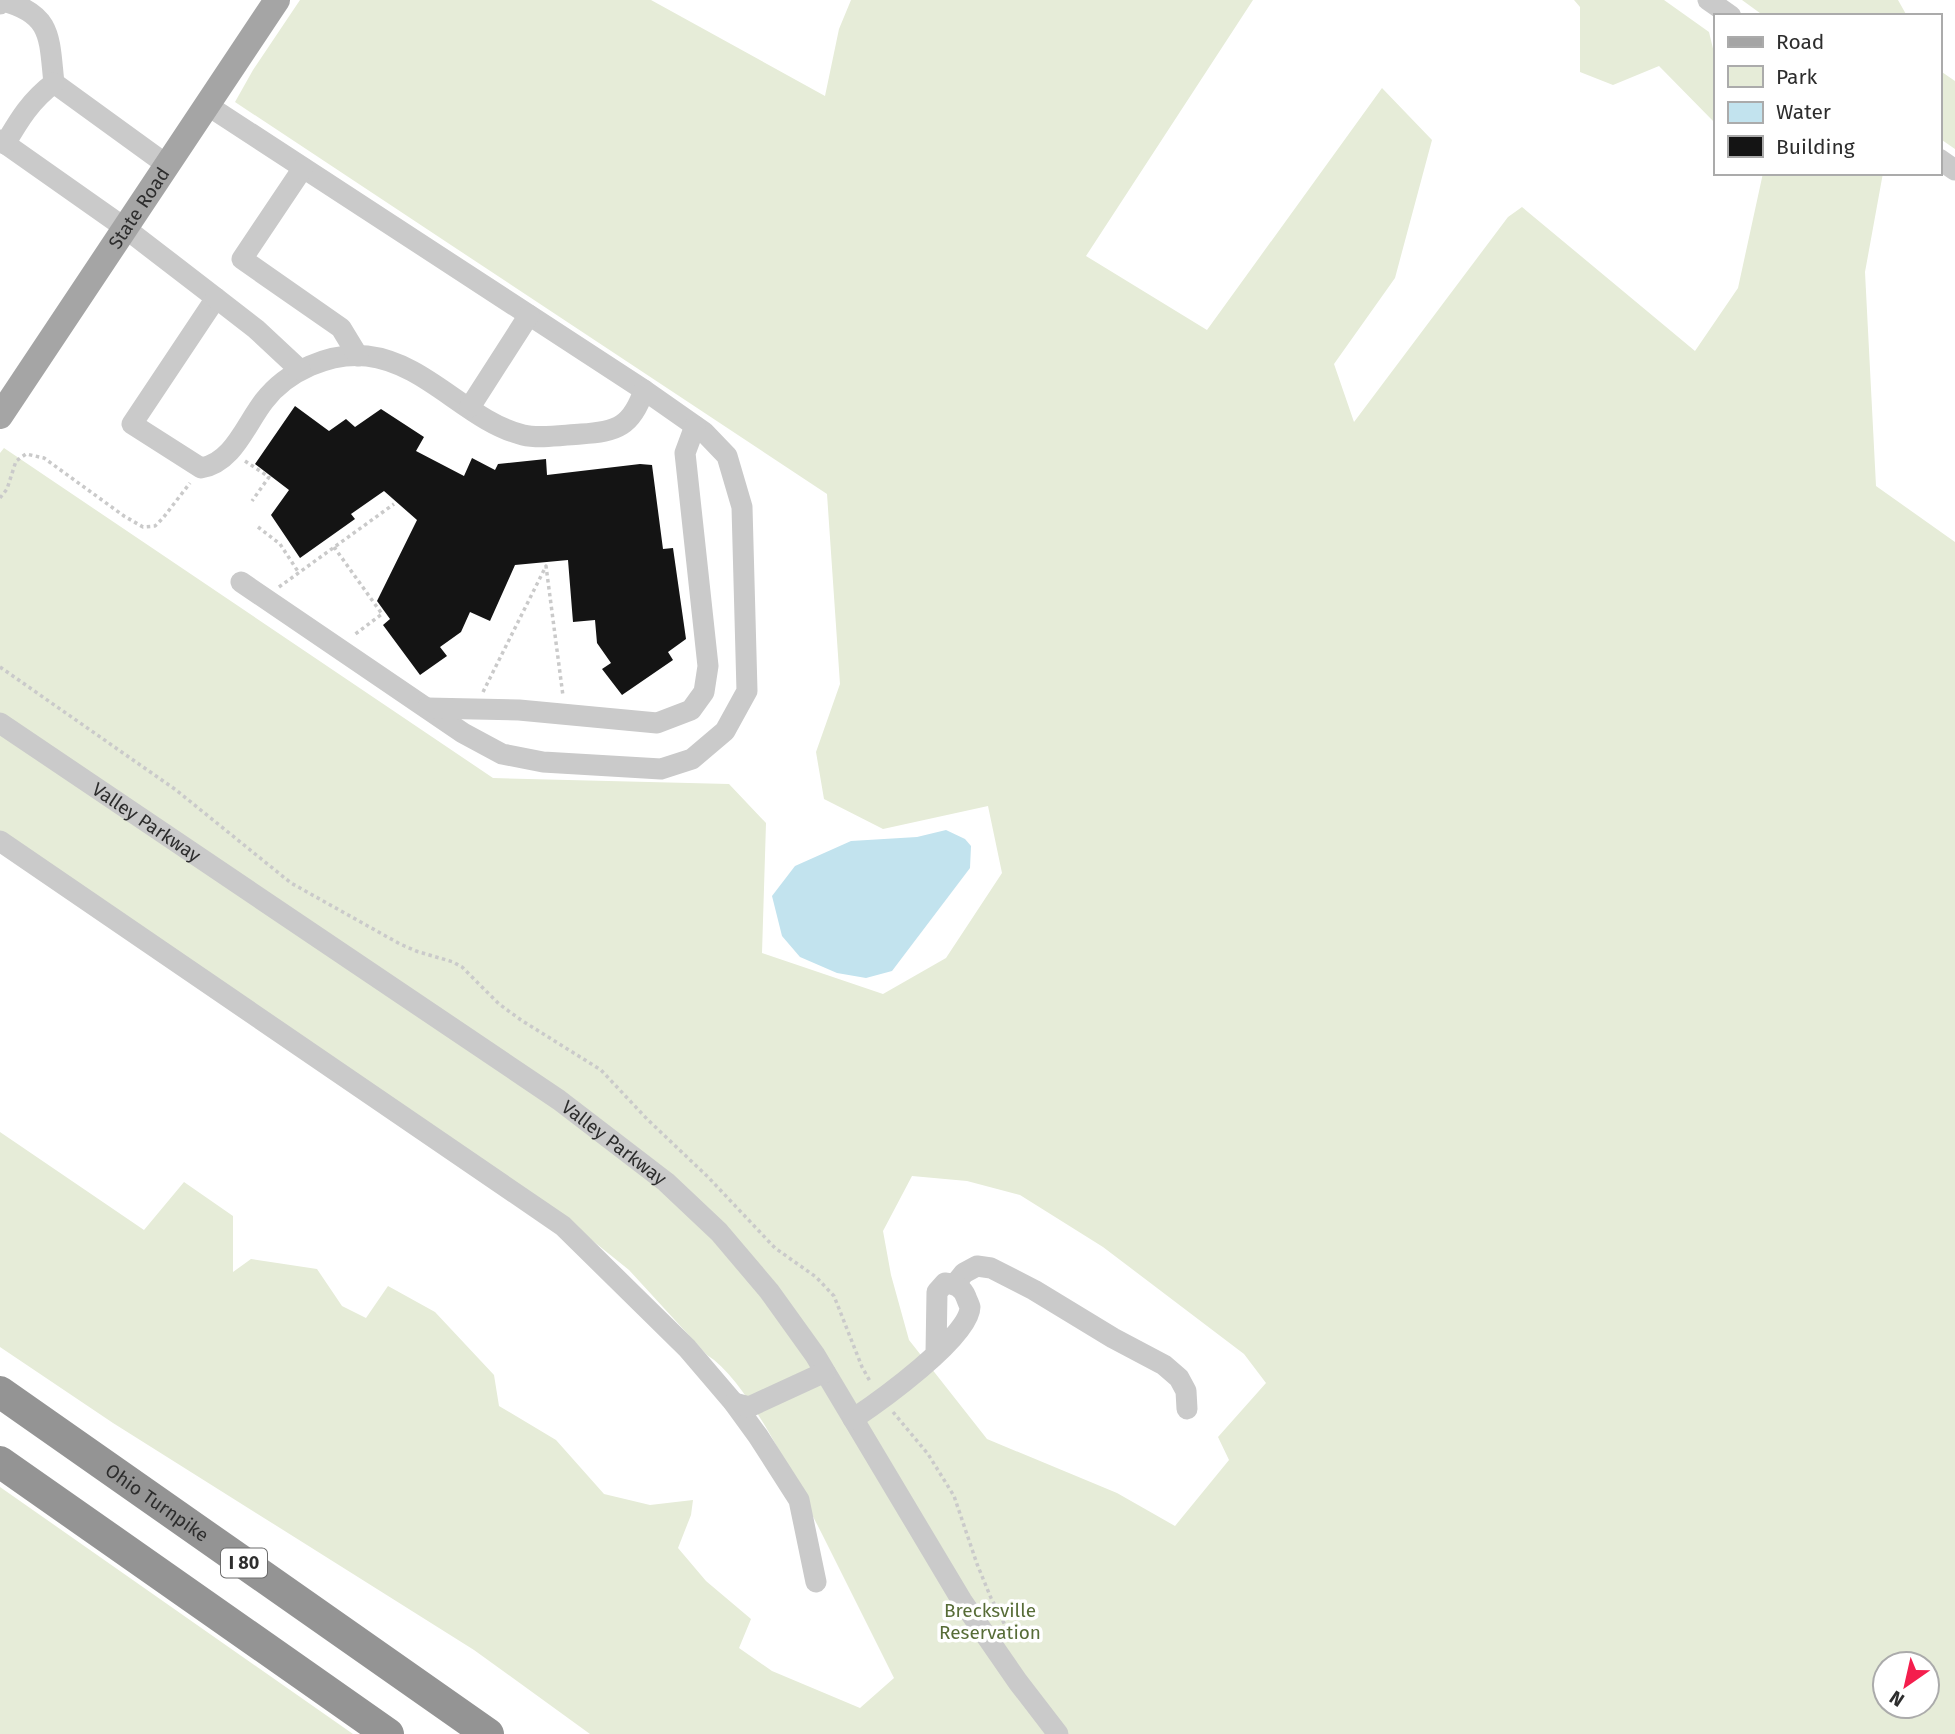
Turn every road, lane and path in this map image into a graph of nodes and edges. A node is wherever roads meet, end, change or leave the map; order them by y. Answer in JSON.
{"nodes":[{"id":1,"x":277,"y":0,"type":"edge"},
{"id":2,"x":1708,"y":0,"type":"edge"},
{"id":3,"x":0,"y":4,"type":"edge"},
{"id":4,"x":1728,"y":14,"type":"edge"},
{"id":5,"x":54,"y":83,"type":"junction"},
{"id":6,"x":207,"y":105,"type":"junction"},
{"id":7,"x":3,"y":142,"type":"edge"},
{"id":8,"x":167,"y":165,"type":"junction"},
{"id":9,"x":303,"y":167,"type":"junction"},
{"id":10,"x":125,"y":228,"type":"junction"},
{"id":11,"x":216,"y":298,"type":"junction"},
{"id":12,"x":529,"y":314,"type":"junction"},
{"id":13,"x":358,"y":356,"type":"junction"},
{"id":14,"x":300,"y":370,"type":"junction"},
{"id":15,"x":644,"y":390,"type":"junction"},
{"id":16,"x":470,"y":407,"type":"junction"},
{"id":17,"x":0,"y":416,"type":"edge"},
{"id":18,"x":695,"y":426,"type":"junction"},
{"id":19,"x":238,"y":457,"type":"dead end"},
{"id":20,"x":194,"y":479,"type":"dead end"},
{"id":21,"x":0,"y":498,"type":"edge"},
{"id":22,"x":252,"y":501,"type":"dead end"},
{"id":23,"x":394,"y":504,"type":"dead end"},
{"id":24,"x":258,"y":527,"type":"dead end"},
{"id":25,"x":334,"y":547,"type":"junction"},
{"id":26,"x":299,"y":573,"type":"junction"},
{"id":27,"x":241,"y":582,"type":"dead end"},
{"id":28,"x":277,"y":589,"type":"dead end"},
{"id":29,"x":350,"y":639,"type":"dead end"},
{"id":30,"x":483,"y":693,"type":"dead end"},
{"id":31,"x":700,"y":698,"type":"junction"},
{"id":32,"x":564,"y":702,"type":"dead end"},
{"id":33,"x":427,"y":708,"type":"junction"},
{"id":34,"x":732,"y":718,"type":"junction"},
{"id":35,"x":0,"y":723,"type":"edge"},
{"id":36,"x":0,"y":841,"type":"edge"},
{"id":37,"x":955,"y":1284,"type":"junction"},
{"id":38,"x":936,"y":1353,"type":"junction"},
{"id":39,"x":825,"y":1372,"type":"junction"},
{"id":40,"x":0,"y":1392,"type":"edge"},
{"id":41,"x":734,"y":1403,"type":"junction"},
{"id":42,"x":1187,"y":1409,"type":"dead end"},
{"id":43,"x":853,"y":1419,"type":"junction"},
{"id":44,"x":0,"y":1462,"type":"edge"},
{"id":45,"x":816,"y":1582,"type":"dead end"},
{"id":46,"x":388,"y":1734,"type":"edge"},
{"id":47,"x":488,"y":1734,"type":"edge"},
{"id":48,"x":1058,"y":1734,"type":"edge"}],
"edges":[{"from":1,"to":6,"type":"main road","name":"State Road"},
{"from":2,"to":4,"type":"street"},
{"from":3,"to":5,"type":"street"},
{"from":5,"to":7,"type":"street"},
{"from":5,"to":8,"type":"street"},
{"from":6,"to":8,"type":"main road","name":"State Road"},
{"from":6,"to":9,"type":"street"},
{"from":7,"to":10,"type":"street"},
{"from":8,"to":10,"type":"main road","name":"State Road"},
{"from":9,"to":12,"type":"street"},
{"from":9,"to":13,"type":"street"},
{"from":10,"to":11,"type":"street"},
{"from":10,"to":17,"type":"main road","name":"State Road"},
{"from":11,"to":14,"type":"street"},
{"from":11,"to":14,"type":"street"},
{"from":12,"to":15,"type":"street"},
{"from":12,"to":16,"type":"street"},
{"from":13,"to":14,"type":"street"},
{"from":13,"to":16,"type":"street"},
{"from":15,"to":16,"type":"street"},
{"from":15,"to":18,"type":"street"},
{"from":18,"to":31,"type":"street"},
{"from":18,"to":34,"type":"street"},
{"from":19,"to":22,"type":"path"},
{"from":20,"to":21,"type":"path"},
{"from":23,"to":25,"type":"path"},
{"from":24,"to":26,"type":"path"},
{"from":25,"to":26,"type":"path"},
{"from":25,"to":29,"type":"path"},
{"from":26,"to":28,"type":"path"},
{"from":27,"to":33,"type":"street"},
{"from":30,"to":32,"type":"path"},
{"from":31,"to":33,"type":"street"},
{"from":31,"to":34,"type":"street"},
{"from":33,"to":34,"type":"street"},
{"from":35,"to":39,"type":"street","name":"Valley Parkway"},
{"from":36,"to":41,"type":"street"},
{"from":37,"to":38,"type":"street"},
{"from":37,"to":38,"type":"street"},
{"from":37,"to":42,"type":"street"},
{"from":38,"to":43,"type":"street"},
{"from":39,"to":41,"type":"street"},
{"from":39,"to":43,"type":"street","name":"Valley Parkway"},
{"from":40,"to":47,"type":"highway","name":"Ohio Turnpike","number":"I 80"},
{"from":41,"to":45,"type":"street"},
{"from":43,"to":48,"type":"street","name":"Valley Parkway"},
{"from":44,"to":46,"type":"highway"}]}
